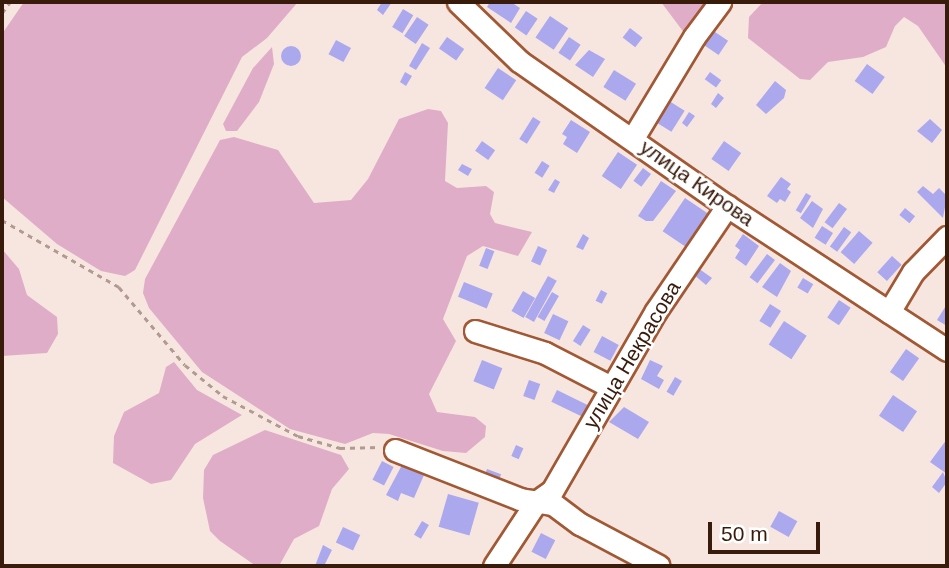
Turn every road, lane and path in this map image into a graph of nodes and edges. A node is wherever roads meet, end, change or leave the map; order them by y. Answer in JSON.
{"nodes":[{"id":1,"x":10,"y":2,"type":"edge"},
{"id":2,"x":458,"y":2,"type":"edge"},
{"id":3,"x":720,"y":2,"type":"edge"},
{"id":4,"x":2,"y":13,"type":"edge"},
{"id":5,"x":633,"y":138,"type":"junction"},
{"id":6,"x":727,"y":206,"type":"junction"},
{"id":7,"x":2,"y":220,"type":"edge"},
{"id":8,"x":947,"y":237,"type":"edge"},
{"id":9,"x":889,"y":312,"type":"junction"},
{"id":10,"x":475,"y":331,"type":"dead end"},
{"id":11,"x":947,"y":350,"type":"edge"},
{"id":12,"x":611,"y":387,"type":"junction"},
{"id":13,"x":395,"y":450,"type":"joint"},
{"id":14,"x":536,"y":502,"type":"junction"},
{"id":15,"x":494,"y":566,"type":"edge"},
{"id":16,"x":659,"y":566,"type":"edge"}],
"edges":[{"from":1,"to":4,"type":"path"},
{"from":2,"to":5,"type":"street","name":"улица Кирова"},
{"from":3,"to":5,"type":"street"},
{"from":5,"to":6,"type":"street","name":"улица Кирова"},
{"from":6,"to":9,"type":"street","name":"улица Кирова"},
{"from":6,"to":12,"type":"street","name":"улица Некрасова"},
{"from":7,"to":13,"type":"path"},
{"from":8,"to":9,"type":"street"},
{"from":9,"to":11,"type":"street","name":"улица Кирова"},
{"from":10,"to":12,"type":"street"},
{"from":12,"to":14,"type":"street","name":"улица Некрасова"},
{"from":13,"to":14,"type":"street"},
{"from":14,"to":15,"type":"street","name":"улица Некрасова"},
{"from":14,"to":16,"type":"street"}]}
